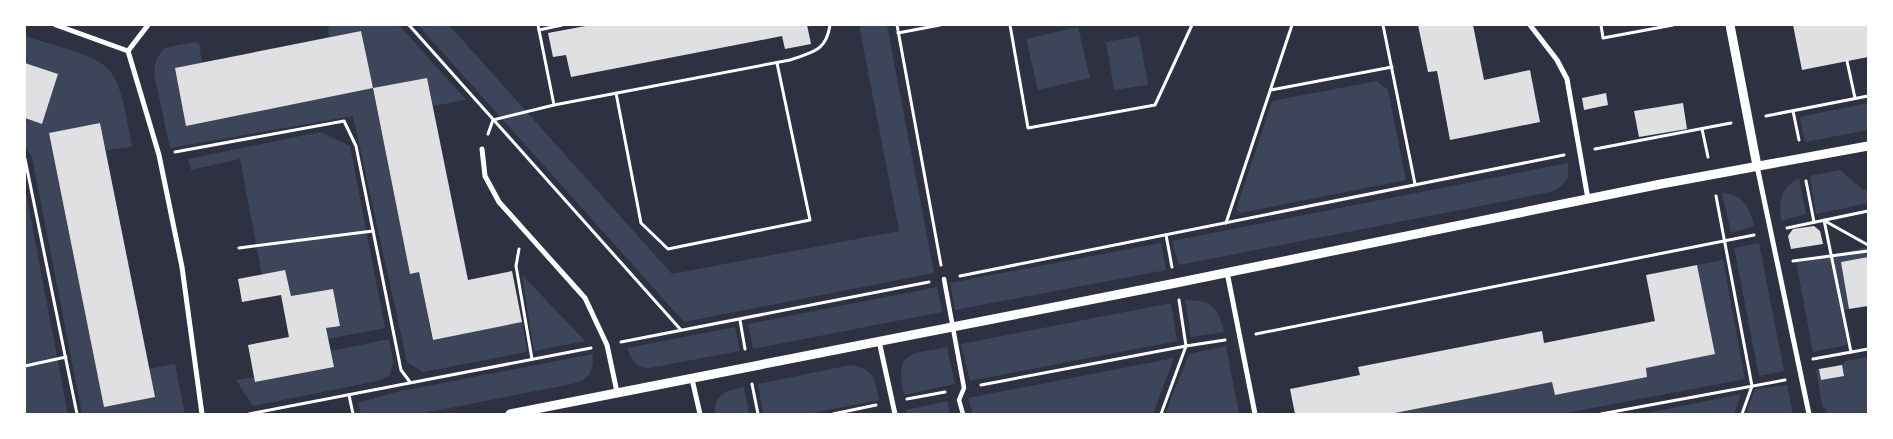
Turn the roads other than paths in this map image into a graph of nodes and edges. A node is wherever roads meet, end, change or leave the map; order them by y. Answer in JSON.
{"nodes":[{"id":1,"x":56,"y":25,"type":"edge"},
{"id":2,"x":148,"y":25,"type":"edge"},
{"id":3,"x":1530,"y":25,"type":"edge"},
{"id":4,"x":1730,"y":25,"type":"edge"},
{"id":5,"x":128,"y":50,"type":"junction"},
{"id":6,"x":1868,"y":146,"type":"edge"},
{"id":7,"x":482,"y":149,"type":"road end"},
{"id":8,"x":1757,"y":166,"type":"junction"},
{"id":9,"x":1588,"y":199,"type":"junction"},
{"id":10,"x":1227,"y":272,"type":"junction"},
{"id":11,"x":944,"y":279,"type":"road end"},
{"id":12,"x":951,"y":326,"type":"junction"},
{"id":13,"x":879,"y":341,"type":"junction"},
{"id":14,"x":692,"y":379,"type":"junction"},
{"id":15,"x":617,"y":392,"type":"junction"},
{"id":16,"x":202,"y":414,"type":"edge"},
{"id":17,"x":510,"y":414,"type":"edge"},
{"id":18,"x":700,"y":414,"type":"edge"},
{"id":19,"x":895,"y":414,"type":"edge"},
{"id":20,"x":963,"y":414,"type":"edge"},
{"id":21,"x":1255,"y":414,"type":"edge"},
{"id":22,"x":1809,"y":414,"type":"edge"}],
"edges":[{"from":1,"to":5,"type":"street"},
{"from":2,"to":5,"type":"street"},
{"from":3,"to":9,"type":"street"},
{"from":4,"to":8,"type":"street"},
{"from":5,"to":16,"type":"street"},
{"from":6,"to":8,"type":"street"},
{"from":7,"to":15,"type":"street"},
{"from":8,"to":9,"type":"street"},
{"from":8,"to":22,"type":"street"},
{"from":9,"to":10,"type":"street"},
{"from":10,"to":12,"type":"street"},
{"from":10,"to":21,"type":"street"},
{"from":11,"to":12,"type":"street"},
{"from":12,"to":13,"type":"street"},
{"from":12,"to":20,"type":"street"},
{"from":13,"to":14,"type":"street"},
{"from":13,"to":19,"type":"street"},
{"from":14,"to":15,"type":"street"},
{"from":14,"to":18,"type":"street"},
{"from":15,"to":17,"type":"street"}]}
